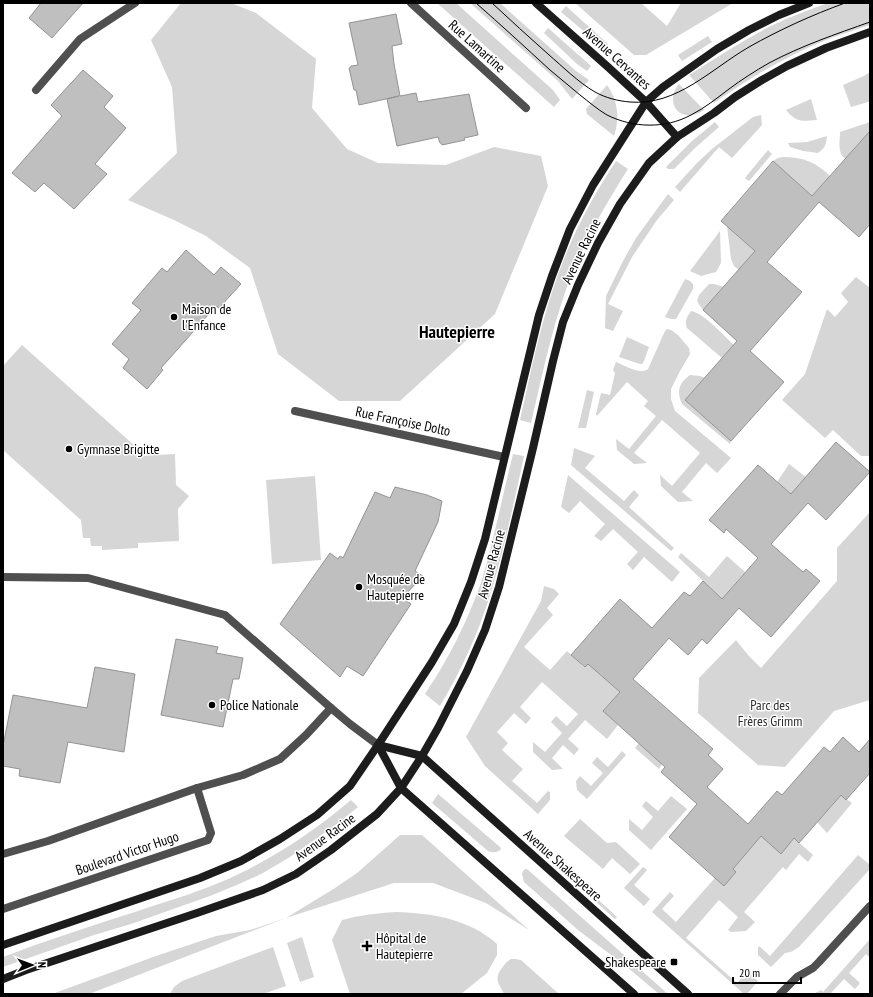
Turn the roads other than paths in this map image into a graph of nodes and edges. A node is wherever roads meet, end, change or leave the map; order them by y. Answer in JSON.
{"nodes":[{"id":1,"x":134,"y":3,"type":"edge"},
{"id":2,"x":411,"y":3,"type":"edge"},
{"id":3,"x":536,"y":3,"type":"edge"},
{"id":4,"x":809,"y":3,"type":"edge"},
{"id":5,"x":870,"y":32,"type":"edge"},
{"id":6,"x":36,"y":90,"type":"dead end"},
{"id":7,"x":646,"y":102,"type":"junction"},
{"id":8,"x":526,"y":108,"type":"dead end"},
{"id":9,"x":676,"y":137,"type":"junction"},
{"id":10,"x":295,"y":411,"type":"dead end"},
{"id":11,"x":504,"y":457,"type":"junction"},
{"id":12,"x":3,"y":577,"type":"edge"},
{"id":13,"x":331,"y":708,"type":"junction"},
{"id":14,"x":378,"y":745,"type":"junction"},
{"id":15,"x":422,"y":756,"type":"junction"},
{"id":16,"x":197,"y":788,"type":"junction"},
{"id":17,"x":401,"y":788,"type":"junction"},
{"id":18,"x":3,"y":854,"type":"edge"},
{"id":19,"x":870,"y":906,"type":"edge"},
{"id":20,"x":3,"y":909,"type":"edge"},
{"id":21,"x":3,"y":945,"type":"edge"},
{"id":22,"x":3,"y":979,"type":"edge"},
{"id":23,"x":634,"y":994,"type":"edge"},
{"id":24,"x":688,"y":994,"type":"edge"},
{"id":25,"x":780,"y":994,"type":"edge"}],
"edges":[{"from":1,"to":6,"type":"street"},
{"from":2,"to":8,"type":"street","name":"Rue Lamartine"},
{"from":3,"to":7,"type":"street","name":"Avenue Cervantes"},
{"from":4,"to":7,"type":"street","name":"Avenue Racine"},
{"from":5,"to":9,"type":"street","name":"Avenue Racine"},
{"from":7,"to":9,"type":"street","name":"Avenue Cervantes"},
{"from":7,"to":11,"type":"street","name":"Avenue Racine"},
{"from":9,"to":15,"type":"street","name":"Avenue Racine"},
{"from":10,"to":11,"type":"street","name":"Rue Françoise Dolto"},
{"from":11,"to":14,"type":"street","name":"Avenue Racine"},
{"from":12,"to":13,"type":"street"},
{"from":13,"to":14,"type":"street"},
{"from":13,"to":16,"type":"street"},
{"from":14,"to":15,"type":"street"},
{"from":14,"to":17,"type":"street"},
{"from":14,"to":21,"type":"street","name":"Avenue Racine"},
{"from":15,"to":17,"type":"street","name":"Avenue Racine"},
{"from":15,"to":24,"type":"street","name":"Avenue Shakespeare"},
{"from":16,"to":18,"type":"street"},
{"from":16,"to":20,"type":"street","name":"Boulevard Victor Hugo"},
{"from":17,"to":22,"type":"street","name":"Avenue Racine"},
{"from":17,"to":23,"type":"street"},
{"from":19,"to":25,"type":"street"}]}
